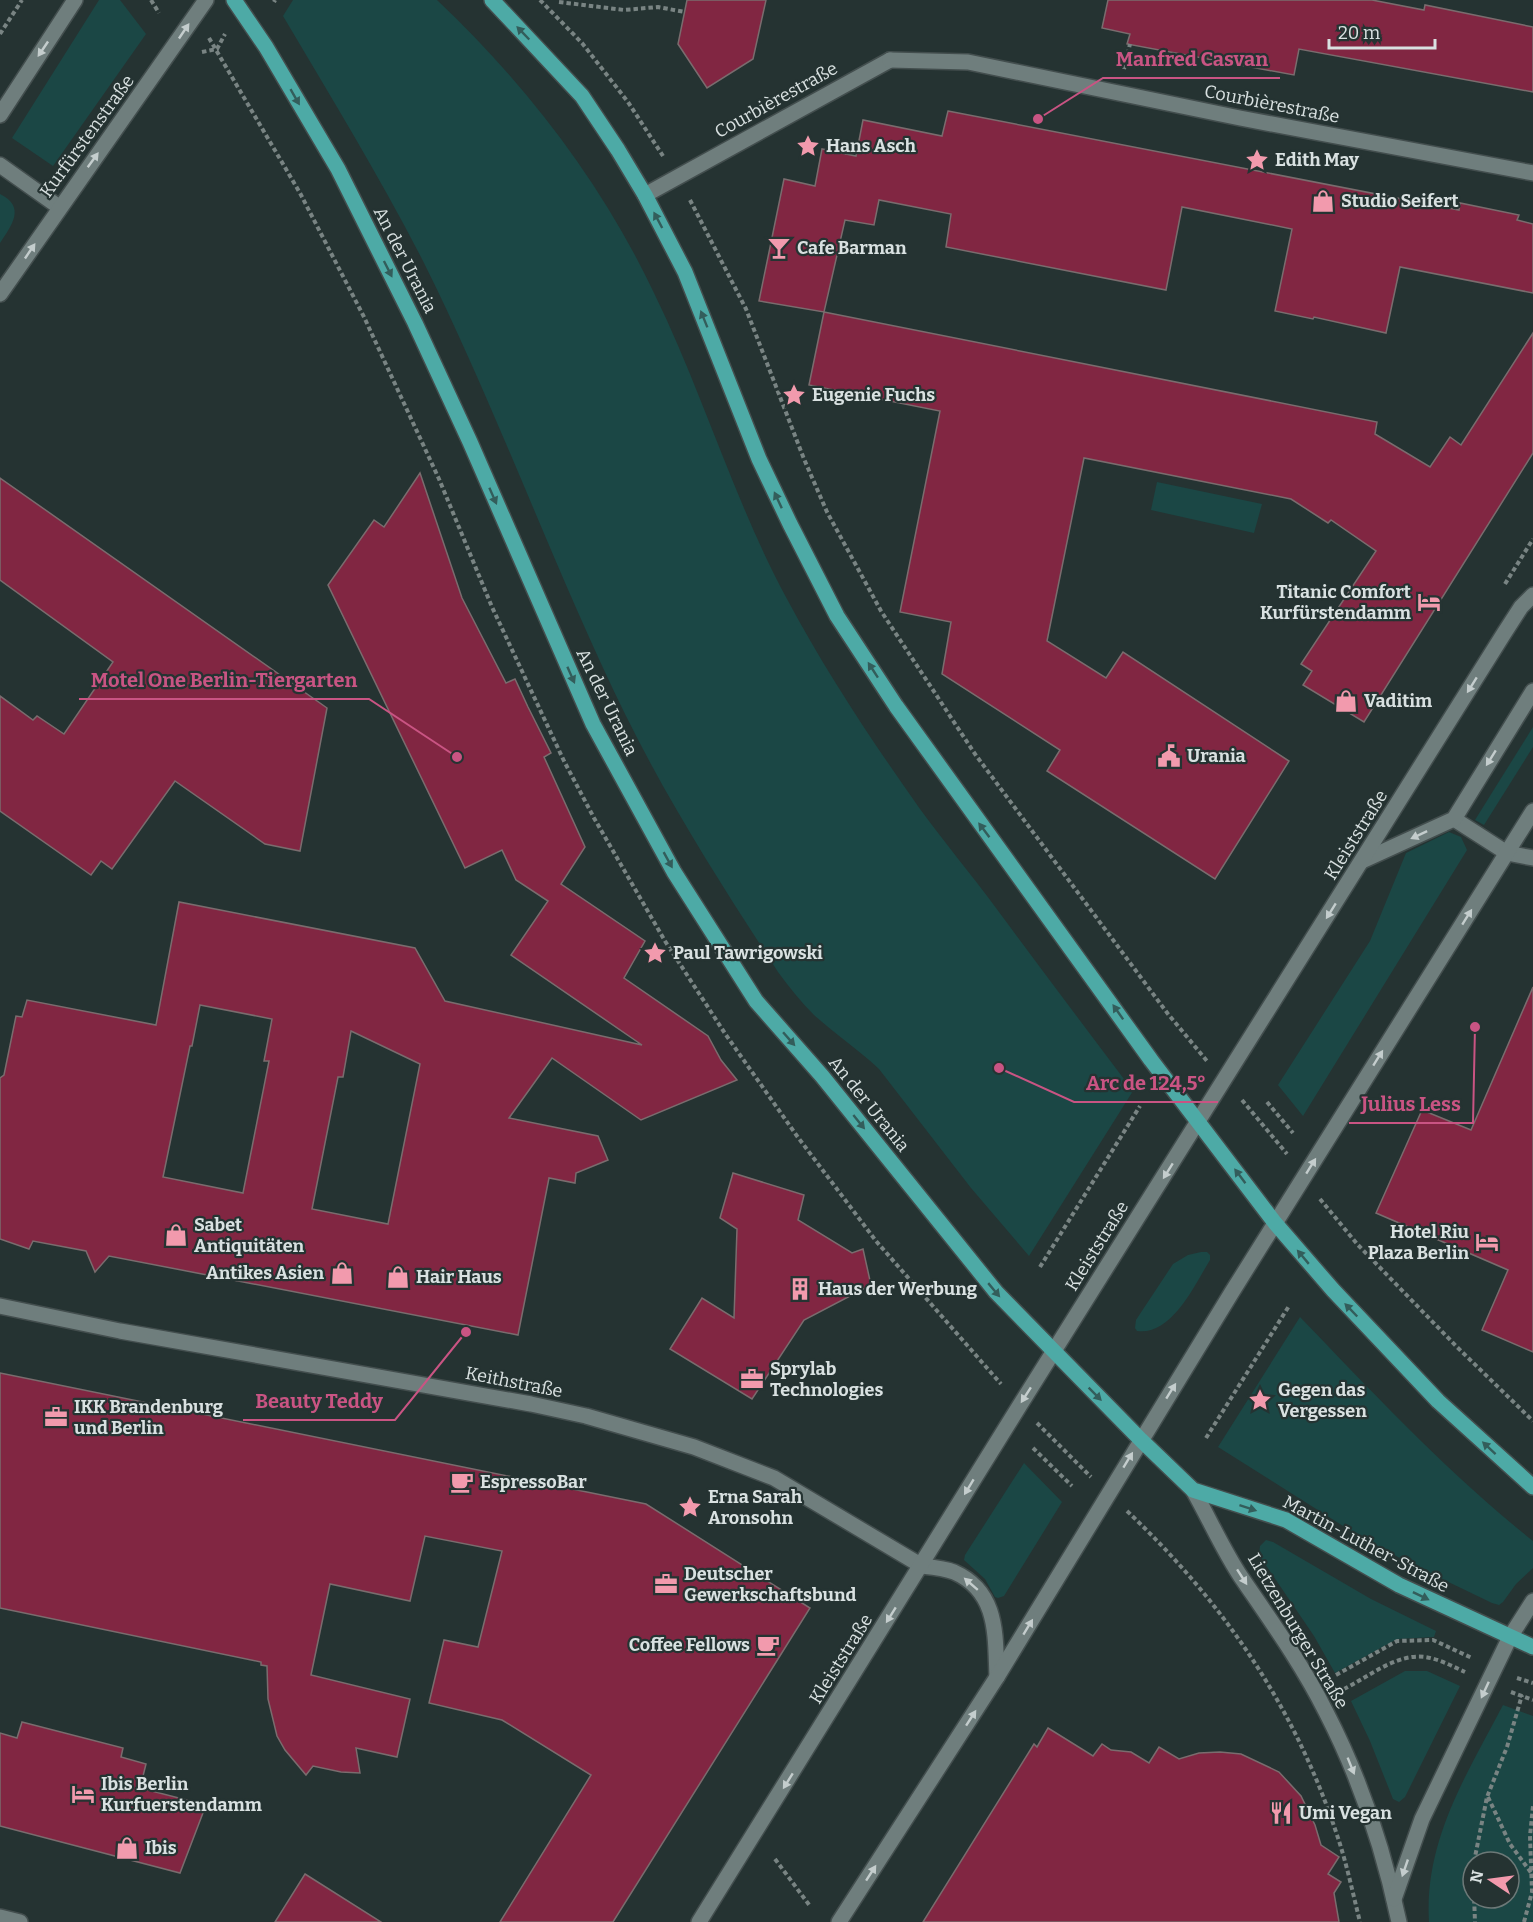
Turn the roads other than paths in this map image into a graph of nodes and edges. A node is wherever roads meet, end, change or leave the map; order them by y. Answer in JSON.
{"nodes":[{"id":1,"x":75,"y":0,"type":"edge"},
{"id":2,"x":206,"y":0,"type":"edge"},
{"id":3,"x":234,"y":0,"type":"edge"},
{"id":4,"x":492,"y":0,"type":"edge"},
{"id":5,"x":0,"y":116,"type":"edge"},
{"id":6,"x":0,"y":165,"type":"edge"},
{"id":7,"x":1533,"y":173,"type":"edge"},
{"id":8,"x":645,"y":195,"type":"junction"},
{"id":9,"x":59,"y":207,"type":"junction"},
{"id":10,"x":0,"y":294,"type":"edge"},
{"id":11,"x":1533,"y":595,"type":"edge"},
{"id":12,"x":1533,"y":691,"type":"edge"},
{"id":13,"x":1533,"y":811,"type":"edge"},
{"id":14,"x":1454,"y":819,"type":"junction"},
{"id":15,"x":1507,"y":853,"type":"junction"},
{"id":16,"x":1533,"y":858,"type":"edge"},
{"id":17,"x":1362,"y":861,"type":"junction"},
{"id":18,"x":1199,"y":1121,"type":"junction"},
{"id":19,"x":1275,"y":1223,"type":"junction"},
{"id":20,"x":0,"y":1306,"type":"edge"},
{"id":21,"x":1053,"y":1352,"type":"junction"},
{"id":22,"x":1140,"y":1440,"type":"junction"},
{"id":23,"x":1533,"y":1487,"type":"edge"},
{"id":24,"x":1193,"y":1490,"type":"junction"},
{"id":25,"x":922,"y":1566,"type":"junction"},
{"id":26,"x":1533,"y":1601,"type":"edge"},
{"id":27,"x":1510,"y":1637,"type":"junction"},
{"id":28,"x":1533,"y":1647,"type":"edge"},
{"id":29,"x":997,"y":1677,"type":"junction"},
{"id":30,"x":1394,"y":1899,"type":"junction"},
{"id":31,"x":0,"y":1917,"type":"edge"},
{"id":32,"x":20,"y":1922,"type":"edge"},
{"id":33,"x":699,"y":1922,"type":"edge"},
{"id":34,"x":839,"y":1922,"type":"edge"},
{"id":35,"x":1399,"y":1922,"type":"edge"}],
"edges":[{"from":1,"to":5,"type":"main road","one_way":true},
{"from":9,"to":2,"type":"main road","name":"Kurfürstenstraße","one_way":true},
{"from":3,"to":21,"type":"main road","name":"An der Urania","one_way":true},
{"from":8,"to":4,"type":"main road","one_way":true},
{"from":6,"to":9,"type":"main road"},
{"from":7,"to":8,"type":"main road","name":"Courbièrestraße"},
{"from":18,"to":8,"type":"main road","one_way":true},
{"from":10,"to":9,"type":"main road","name":"Kurfürstenstraße","one_way":true},
{"from":11,"to":17,"type":"main road","name":"Kleiststraße","one_way":true},
{"from":12,"to":14,"type":"main road","one_way":true},
{"from":13,"to":15,"type":"main road"},
{"from":14,"to":15,"type":"main road"},
{"from":14,"to":17,"type":"main road","one_way":true},
{"from":15,"to":16,"type":"main road"},
{"from":19,"to":15,"type":"main road","one_way":true},
{"from":17,"to":18,"type":"main road","name":"Kleiststraße","one_way":true},
{"from":19,"to":18,"type":"main road","one_way":true},
{"from":18,"to":21,"type":"main road","name":"Kleiststraße","one_way":true},
{"from":22,"to":19,"type":"main road","one_way":true},
{"from":23,"to":19,"type":"main road","one_way":true},
{"from":20,"to":25,"type":"main road","name":"Keithstraße"},
{"from":21,"to":22,"type":"main road","name":"Martin-Luther-Straße","one_way":true},
{"from":21,"to":25,"type":"main road","name":"Kleiststraße","one_way":true},
{"from":22,"to":24,"type":"main road","name":"Martin-Luther-Straße"},
{"from":29,"to":22,"type":"main road","one_way":true},
{"from":24,"to":27,"type":"main road","name":"Martin-Luther-Straße","one_way":true},
{"from":24,"to":30,"type":"main road","name":"Lietzenburger Straße","one_way":true},
{"from":29,"to":25,"type":"main road","one_way":true},
{"from":25,"to":33,"type":"main road","name":"Kleiststraße","one_way":true},
{"from":26,"to":27,"type":"main road"},
{"from":27,"to":28,"type":"main road","name":"Martin-Luther-Straße"},
{"from":27,"to":30,"type":"main road","one_way":true},
{"from":34,"to":29,"type":"main road","one_way":true},
{"from":30,"to":35,"type":"main road","name":"Lietzenburger Straße"},
{"from":31,"to":32,"type":"main road"}]}
